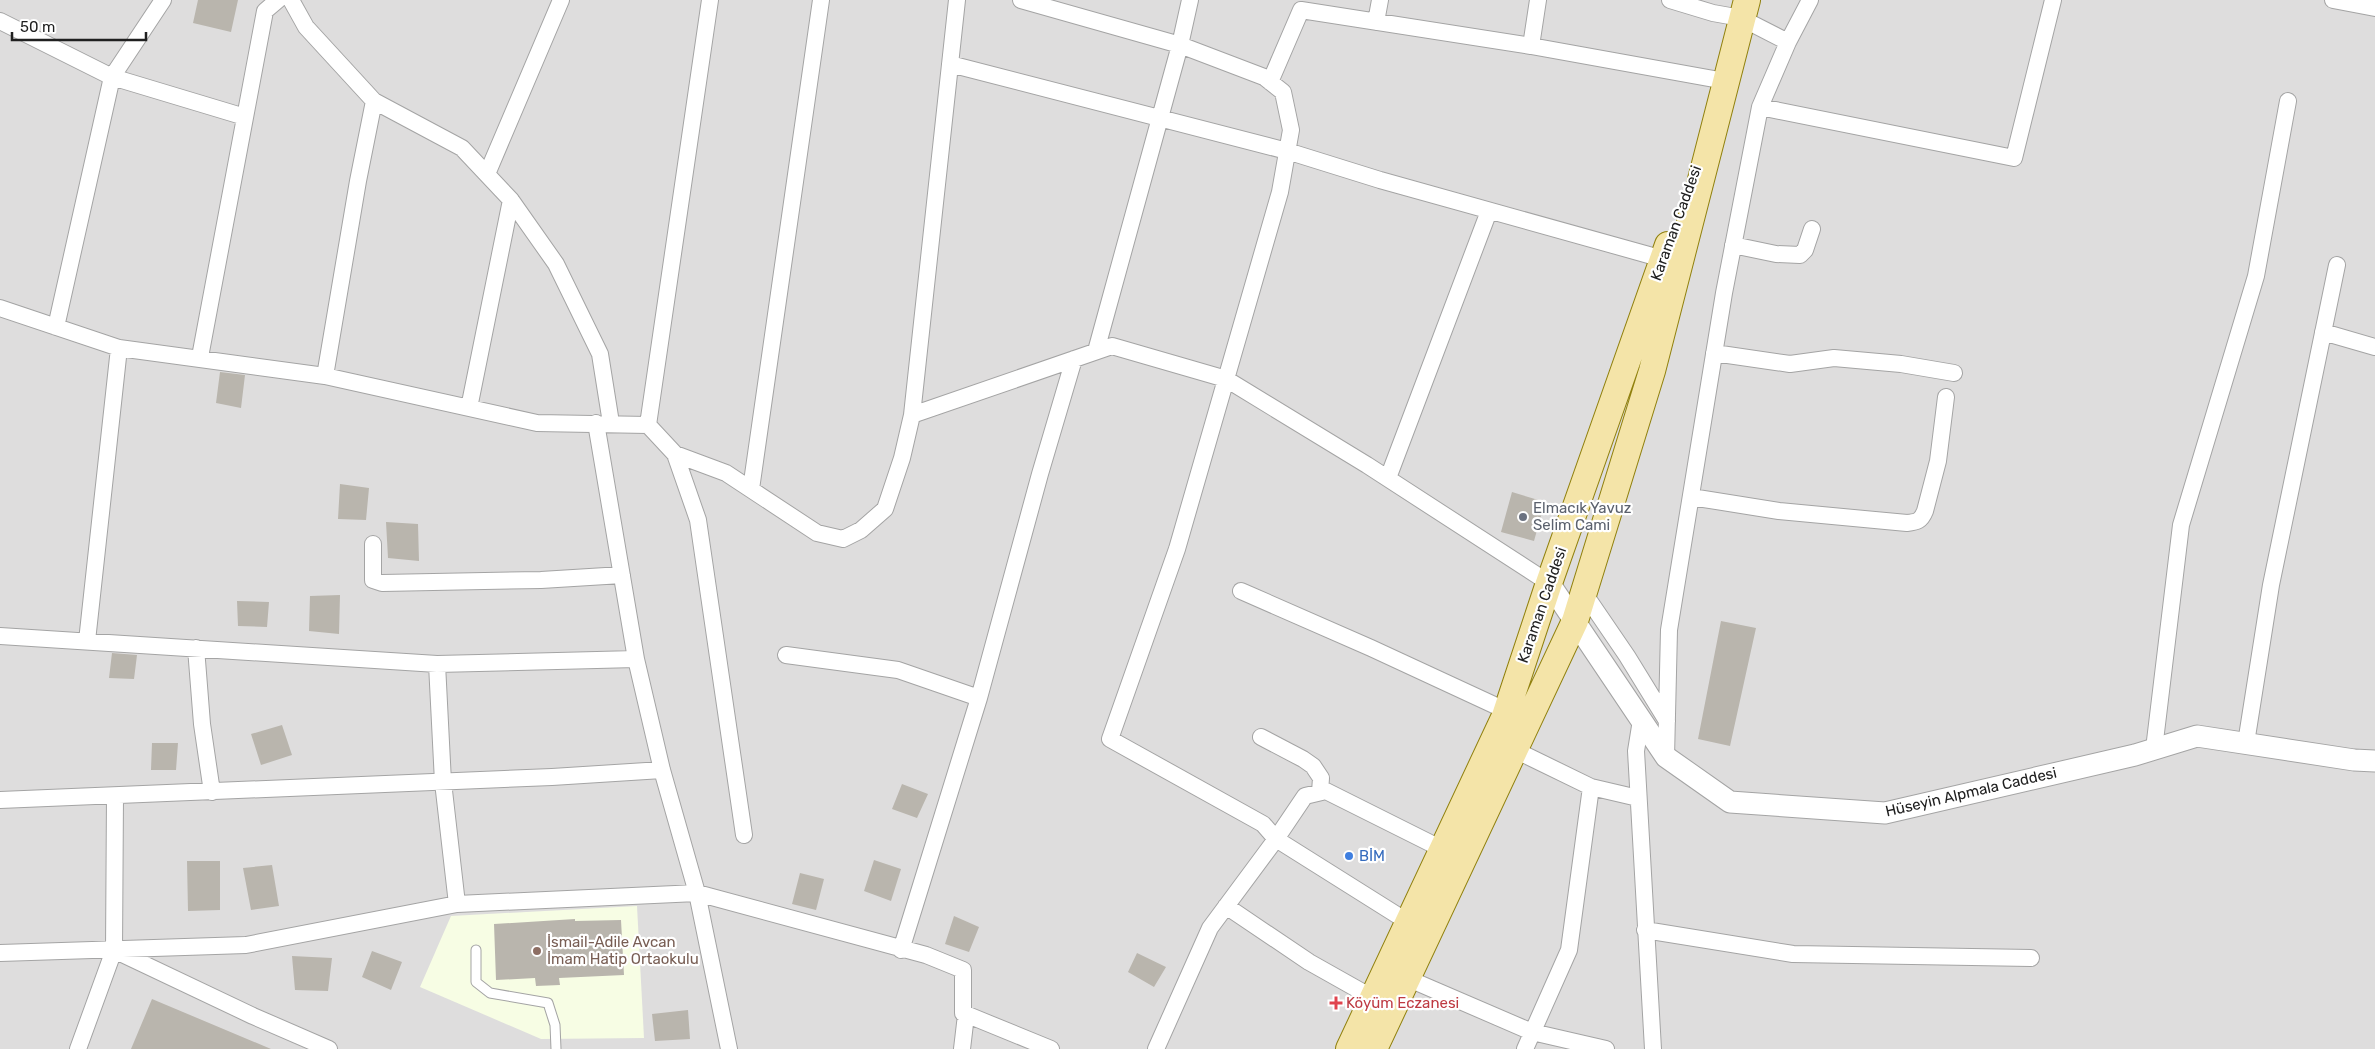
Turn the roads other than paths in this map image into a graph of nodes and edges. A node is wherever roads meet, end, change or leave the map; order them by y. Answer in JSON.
{"nodes":[{"id":1,"x":163,"y":0,"type":"edge"},
{"id":2,"x":278,"y":0,"type":"edge"},
{"id":3,"x":291,"y":0,"type":"edge"},
{"id":4,"x":561,"y":0,"type":"edge"},
{"id":5,"x":710,"y":0,"type":"edge"},
{"id":6,"x":821,"y":0,"type":"edge"},
{"id":7,"x":957,"y":0,"type":"edge"},
{"id":8,"x":1021,"y":0,"type":"edge"},
{"id":9,"x":1190,"y":0,"type":"edge"},
{"id":10,"x":1380,"y":0,"type":"edge"},
{"id":11,"x":1538,"y":0,"type":"edge"},
{"id":12,"x":1670,"y":0,"type":"edge"},
{"id":13,"x":1810,"y":0,"type":"edge"},
{"id":14,"x":2053,"y":0,"type":"edge"},
{"id":15,"x":2333,"y":0,"type":"edge"},
{"id":16,"x":2375,"y":8,"type":"edge"},
{"id":17,"x":1744,"y":9,"type":"edge"},
{"id":18,"x":0,"y":21,"type":"edge"},
{"id":19,"x":1376,"y":22,"type":"junction"},
{"id":20,"x":1788,"y":42,"type":"junction"},
{"id":21,"x":1180,"y":45,"type":"junction"},
{"id":22,"x":1531,"y":46,"type":"junction"},
{"id":23,"x":950,"y":64,"type":"junction"},
{"id":24,"x":112,"y":77,"type":"junction"},
{"id":25,"x":1270,"y":82,"type":"junction"},
{"id":26,"x":1724,"y":86,"type":"junction"},
{"id":27,"x":374,"y":101,"type":"junction"},
{"id":28,"x":2288,"y":101,"type":"dead end"},
{"id":29,"x":1760,"y":107,"type":"junction"},
{"id":30,"x":245,"y":118,"type":"junction"},
{"id":31,"x":1160,"y":119,"type":"junction"},
{"id":32,"x":1287,"y":151,"type":"junction"},
{"id":33,"x":487,"y":174,"type":"junction"},
{"id":34,"x":511,"y":200,"type":"junction"},
{"id":35,"x":1490,"y":211,"type":"junction"},
{"id":36,"x":1812,"y":229,"type":"dead end"},
{"id":37,"x":1733,"y":245,"type":"junction"},
{"id":38,"x":1663,"y":259,"type":"junction"},
{"id":39,"x":2337,"y":265,"type":"dead end"},
{"id":40,"x":0,"y":308,"type":"edge"},
{"id":41,"x":56,"y":327,"type":"junction"},
{"id":42,"x":2323,"y":332,"type":"junction"},
{"id":43,"x":2375,"y":347,"type":"edge"},
{"id":44,"x":119,"y":348,"type":"junction"},
{"id":45,"x":1096,"y":352,"type":"junction"},
{"id":46,"x":1714,"y":353,"type":"junction"},
{"id":47,"x":200,"y":358,"type":"junction"},
{"id":48,"x":1074,"y":359,"type":"junction"},
{"id":49,"x":1954,"y":373,"type":"dead end"},
{"id":50,"x":325,"y":376,"type":"junction"},
{"id":51,"x":1226,"y":379,"type":"junction"},
{"id":52,"x":1946,"y":397,"type":"dead end"},
{"id":53,"x":469,"y":408,"type":"junction"},
{"id":54,"x":912,"y":415,"type":"junction"},
{"id":55,"x":604,"y":423,"type":"junction"},
{"id":56,"x":648,"y":425,"type":"junction"},
{"id":57,"x":675,"y":454,"type":"junction"},
{"id":58,"x":1388,"y":478,"type":"junction"},
{"id":59,"x":751,"y":489,"type":"junction"},
{"id":60,"x":1690,"y":497,"type":"junction"},
{"id":61,"x":373,"y":544,"type":"dead end"},
{"id":62,"x":622,"y":575,"type":"junction"},
{"id":63,"x":1549,"y":583,"type":"junction"},
{"id":64,"x":1241,"y":591,"type":"dead end"},
{"id":65,"x":1584,"y":593,"type":"junction"},
{"id":66,"x":1575,"y":621,"type":"junction"},
{"id":67,"x":0,"y":636,"type":"edge"},
{"id":68,"x":87,"y":641,"type":"junction"},
{"id":69,"x":196,"y":648,"type":"junction"},
{"id":70,"x":786,"y":655,"type":"dead end"},
{"id":71,"x":636,"y":659,"type":"junction"},
{"id":72,"x":437,"y":664,"type":"junction"},
{"id":73,"x":979,"y":698,"type":"junction"},
{"id":74,"x":1507,"y":711,"type":"junction"},
{"id":75,"x":1642,"y":720,"type":"junction"},
{"id":76,"x":1667,"y":722,"type":"junction"},
{"id":77,"x":1261,"y":737,"type":"dead end"},
{"id":78,"x":2246,"y":743,"type":"junction"},
{"id":79,"x":2154,"y":749,"type":"junction"},
{"id":80,"x":1515,"y":750,"type":"junction"},
{"id":81,"x":1666,"y":757,"type":"junction"},
{"id":82,"x":2375,"y":760,"type":"edge"},
{"id":83,"x":662,"y":770,"type":"junction"},
{"id":84,"x":443,"y":782,"type":"junction"},
{"id":85,"x":1591,"y":787,"type":"junction"},
{"id":86,"x":212,"y":792,"type":"junction"},
{"id":87,"x":1320,"y":792,"type":"junction"},
{"id":88,"x":115,"y":796,"type":"junction"},
{"id":89,"x":1638,"y":798,"type":"junction"},
{"id":90,"x":0,"y":800,"type":"edge"},
{"id":91,"x":744,"y":836,"type":"dead end"},
{"id":92,"x":1276,"y":839,"type":"junction"},
{"id":93,"x":1442,"y":849,"type":"junction"},
{"id":94,"x":697,"y":893,"type":"junction"},
{"id":95,"x":457,"y":904,"type":"junction"},
{"id":96,"x":1226,"y":906,"type":"junction"},
{"id":97,"x":1408,"y":922,"type":"junction"},
{"id":98,"x":1645,"y":930,"type":"junction"},
{"id":99,"x":114,"y":950,"type":"junction"},
{"id":100,"x":476,"y":950,"type":"dead end"},
{"id":101,"x":900,"y":950,"type":"junction"},
{"id":102,"x":0,"y":953,"type":"edge"},
{"id":103,"x":2032,"y":958,"type":"dead end"},
{"id":104,"x":1409,"y":978,"type":"junction"},
{"id":105,"x":1372,"y":998,"type":"junction"},
{"id":106,"x":966,"y":1015,"type":"junction"},
{"id":107,"x":1532,"y":1032,"type":"junction"},
{"id":108,"x":78,"y":1049,"type":"edge"},
{"id":109,"x":329,"y":1049,"type":"edge"},
{"id":110,"x":556,"y":1049,"type":"edge"},
{"id":111,"x":729,"y":1049,"type":"edge"},
{"id":112,"x":962,"y":1049,"type":"edge"},
{"id":113,"x":1051,"y":1049,"type":"edge"},
{"id":114,"x":1156,"y":1049,"type":"edge"},
{"id":115,"x":1349,"y":1049,"type":"edge"},
{"id":116,"x":1374,"y":1049,"type":"edge"},
{"id":117,"x":1525,"y":1049,"type":"edge"},
{"id":118,"x":1606,"y":1049,"type":"edge"},
{"id":119,"x":1653,"y":1049,"type":"edge"}],
"edges":[{"from":1,"to":24,"type":"street"},
{"from":2,"to":30,"type":"street"},
{"from":3,"to":27,"type":"street"},
{"from":4,"to":33,"type":"street"},
{"from":5,"to":56,"type":"street"},
{"from":6,"to":59,"type":"street"},
{"from":7,"to":23,"type":"street"},
{"from":8,"to":21,"type":"street"},
{"from":9,"to":21,"type":"street"},
{"from":10,"to":19,"type":"street"},
{"from":11,"to":22,"type":"street"},
{"from":12,"to":17,"type":"street"},
{"from":13,"to":20,"type":"street"},
{"from":14,"to":29,"type":"street"},
{"from":15,"to":16,"type":"street"},
{"from":17,"to":20,"type":"street"},
{"from":17,"to":26,"type":"main road","name":"Karaman Caddesi"},
{"from":18,"to":24,"type":"street"},
{"from":19,"to":22,"type":"street"},
{"from":19,"to":25,"type":"street"},
{"from":20,"to":29,"type":"street"},
{"from":21,"to":25,"type":"street"},
{"from":21,"to":31,"type":"street"},
{"from":22,"to":26,"type":"street"},
{"from":23,"to":31,"type":"street"},
{"from":23,"to":54,"type":"street"},
{"from":24,"to":30,"type":"street"},
{"from":24,"to":41,"type":"street"},
{"from":25,"to":32,"type":"street"},
{"from":26,"to":38,"type":"main road","name":"Karaman Caddesi"},
{"from":26,"to":65,"type":"main road","name":"Karaman Caddesi"},
{"from":27,"to":33,"type":"street"},
{"from":27,"to":50,"type":"street"},
{"from":28,"to":79,"type":"street"},
{"from":29,"to":37,"type":"street"},
{"from":30,"to":47,"type":"street"},
{"from":31,"to":32,"type":"street"},
{"from":31,"to":45,"type":"street"},
{"from":32,"to":35,"type":"street"},
{"from":32,"to":51,"type":"street"},
{"from":33,"to":34,"type":"street"},
{"from":34,"to":53,"type":"street"},
{"from":34,"to":55,"type":"street"},
{"from":35,"to":38,"type":"street"},
{"from":35,"to":58,"type":"street"},
{"from":36,"to":37,"type":"street"},
{"from":37,"to":46,"type":"street"},
{"from":38,"to":63,"type":"main road","name":"Karaman Caddesi"},
{"from":39,"to":42,"type":"street"},
{"from":40,"to":41,"type":"street"},
{"from":41,"to":44,"type":"street"},
{"from":42,"to":43,"type":"street"},
{"from":42,"to":78,"type":"street"},
{"from":44,"to":47,"type":"street"},
{"from":44,"to":68,"type":"street"},
{"from":45,"to":48,"type":"street"},
{"from":45,"to":51,"type":"street"},
{"from":46,"to":49,"type":"street"},
{"from":46,"to":60,"type":"street"},
{"from":47,"to":50,"type":"street"},
{"from":48,"to":54,"type":"street"},
{"from":48,"to":73,"type":"street"},
{"from":50,"to":53,"type":"street"},
{"from":51,"to":58,"type":"street"},
{"from":51,"to":92,"type":"street"},
{"from":52,"to":60,"type":"street"},
{"from":53,"to":55,"type":"street"},
{"from":54,"to":59,"type":"street"},
{"from":55,"to":56,"type":"street"},
{"from":55,"to":62,"type":"street"},
{"from":56,"to":57,"type":"street"},
{"from":57,"to":59,"type":"street"},
{"from":57,"to":91,"type":"street"},
{"from":58,"to":63,"type":"street"},
{"from":60,"to":76,"type":"street"},
{"from":61,"to":62,"type":"street"},
{"from":62,"to":71,"type":"street"},
{"from":63,"to":66,"type":"street","name":"Hüseyin Alpmala Caddesi"},
{"from":63,"to":74,"type":"main road","name":"Karaman Caddesi"},
{"from":64,"to":74,"type":"street"},
{"from":65,"to":66,"type":"main road","name":"Karaman Caddesi"},
{"from":65,"to":76,"type":"street"},
{"from":66,"to":75,"type":"street","name":"Hüseyin Alpmala Caddesi"},
{"from":66,"to":80,"type":"main road","name":"Karaman Caddesi"},
{"from":67,"to":68,"type":"street"},
{"from":68,"to":69,"type":"street"},
{"from":69,"to":72,"type":"street"},
{"from":69,"to":86,"type":"street"},
{"from":70,"to":73,"type":"street"},
{"from":71,"to":72,"type":"street"},
{"from":71,"to":83,"type":"street"},
{"from":72,"to":84,"type":"street"},
{"from":73,"to":101,"type":"street"},
{"from":74,"to":93,"type":"main road","name":"Karaman Caddesi"},
{"from":75,"to":81,"type":"street","name":"Hüseyin Alpmala Caddesi"},
{"from":75,"to":89,"type":"street"},
{"from":76,"to":81,"type":"street"},
{"from":77,"to":87,"type":"street"},
{"from":78,"to":79,"type":"street","name":"Hüseyin Alpmala Caddesi"},
{"from":78,"to":82,"type":"street","name":"Hüseyin Alpmala Caddesi"},
{"from":79,"to":81,"type":"street","name":"Hüseyin Alpmala Caddesi"},
{"from":80,"to":85,"type":"street"},
{"from":80,"to":104,"type":"main road","name":"Karaman Caddesi"},
{"from":83,"to":84,"type":"street"},
{"from":83,"to":94,"type":"street"},
{"from":84,"to":86,"type":"street"},
{"from":84,"to":95,"type":"street"},
{"from":85,"to":89,"type":"street"},
{"from":85,"to":107,"type":"street"},
{"from":86,"to":88,"type":"street"},
{"from":87,"to":92,"type":"street"},
{"from":87,"to":93,"type":"street"},
{"from":88,"to":90,"type":"street"},
{"from":88,"to":99,"type":"street"},
{"from":89,"to":98,"type":"street"},
{"from":92,"to":96,"type":"street"},
{"from":92,"to":97,"type":"street"},
{"from":93,"to":97,"type":"main road","name":"Karaman Caddesi"},
{"from":94,"to":95,"type":"street"},
{"from":94,"to":101,"type":"street"},
{"from":94,"to":111,"type":"street"},
{"from":95,"to":99,"type":"street"},
{"from":96,"to":105,"type":"street"},
{"from":96,"to":114,"type":"street"},
{"from":97,"to":105,"type":"main road","name":"Karaman Caddesi"},
{"from":98,"to":103,"type":"street"},
{"from":98,"to":119,"type":"street"},
{"from":99,"to":102,"type":"street"},
{"from":99,"to":108,"type":"street"},
{"from":99,"to":109,"type":"street"},
{"from":100,"to":110,"type":"lane"},
{"from":101,"to":106,"type":"street"},
{"from":104,"to":107,"type":"street"},
{"from":104,"to":116,"type":"main road","name":"Karaman Caddesi"},
{"from":105,"to":115,"type":"main road","name":"Karaman Caddesi"},
{"from":106,"to":112,"type":"street"},
{"from":106,"to":113,"type":"street"},
{"from":107,"to":117,"type":"street"},
{"from":107,"to":118,"type":"street"}]}
